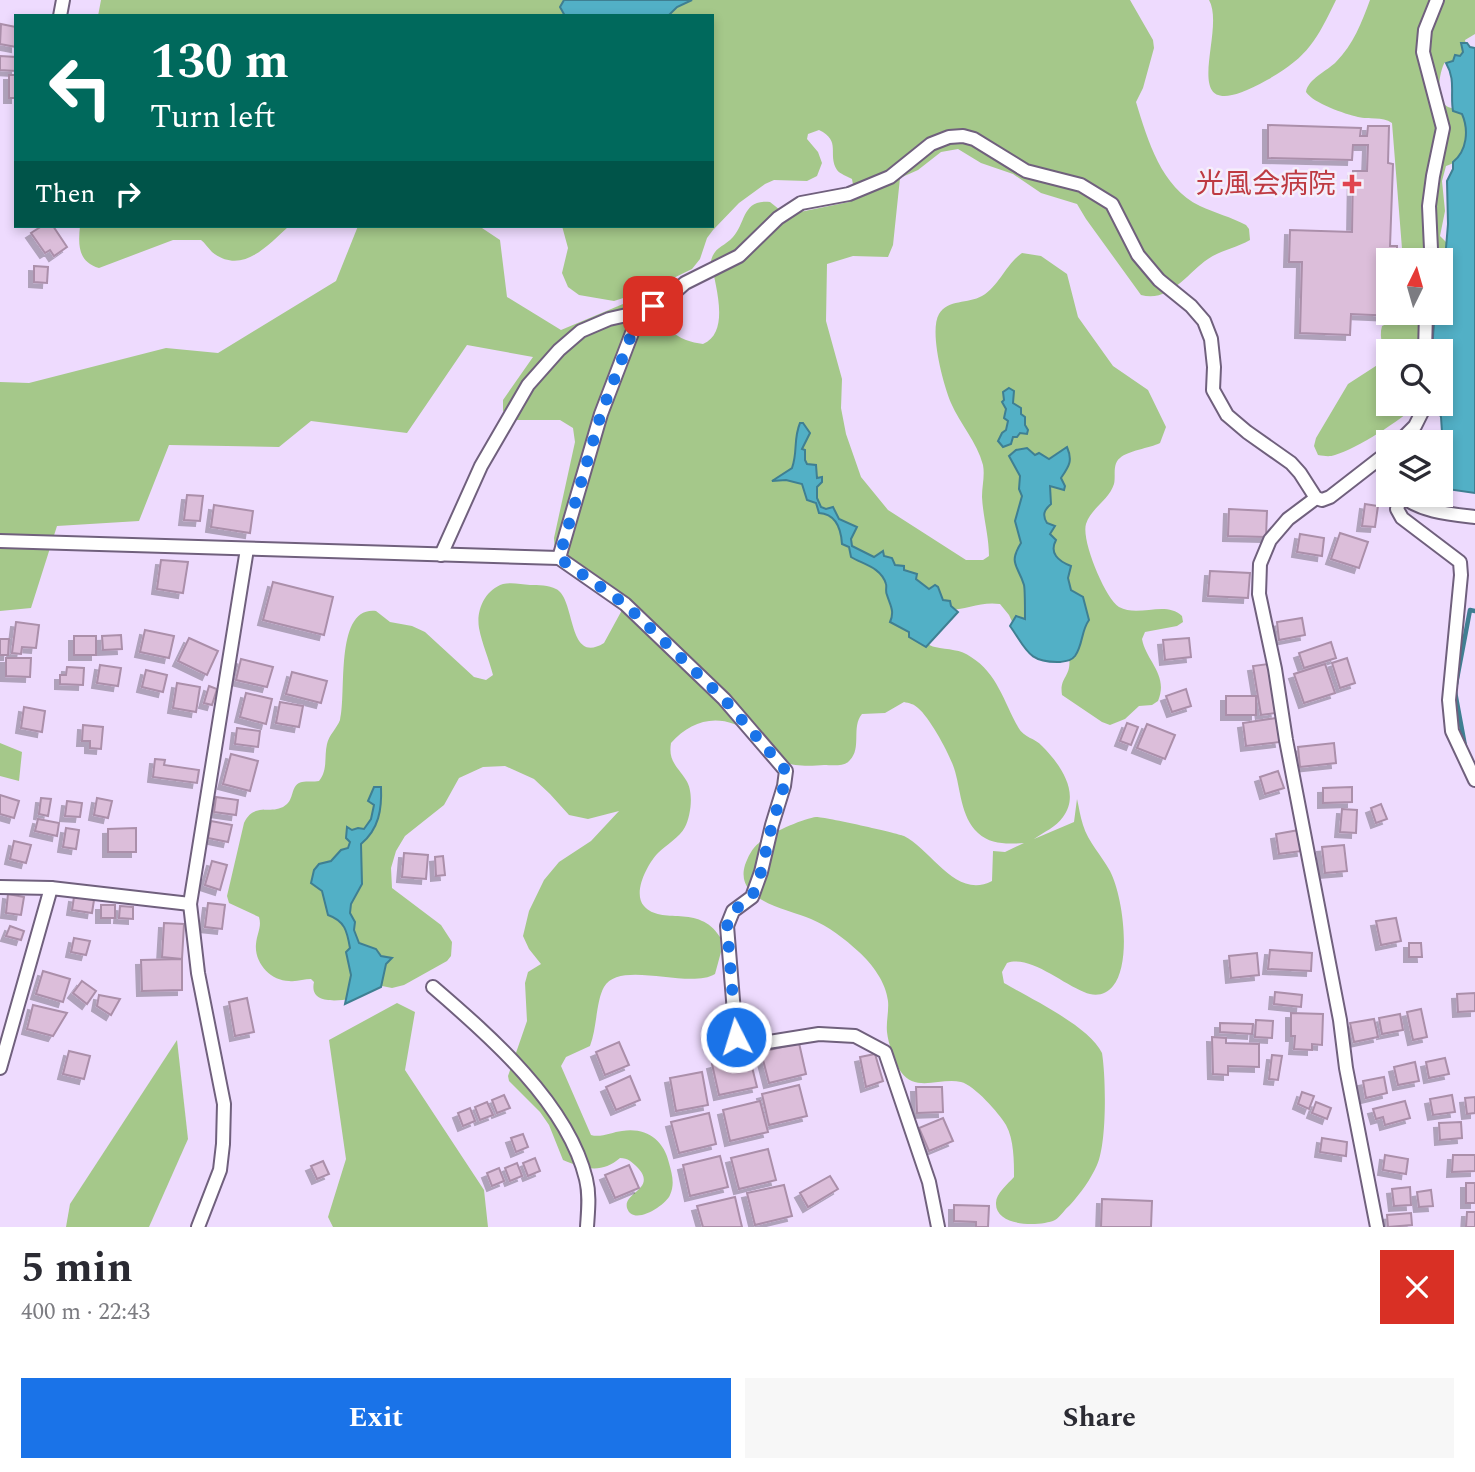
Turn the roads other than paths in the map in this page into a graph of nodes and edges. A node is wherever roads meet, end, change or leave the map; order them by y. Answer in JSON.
{"nodes":[{"id":1,"x":1437,"y":0,"type":"edge"},
{"id":2,"x":1431,"y":248,"type":"edge"},
{"id":3,"x":640,"y":312,"type":"junction"},
{"id":4,"x":1376,"y":461,"type":"edge"},
{"id":5,"x":1316,"y":498,"type":"junction"},
{"id":6,"x":1397,"y":507,"type":"edge"},
{"id":7,"x":1420,"y":507,"type":"edge"},
{"id":8,"x":1475,"y":517,"type":"edge"},
{"id":9,"x":0,"y":541,"type":"edge"},
{"id":10,"x":247,"y":548,"type":"junction"},
{"id":11,"x":441,"y":555,"type":"junction"},
{"id":12,"x":559,"y":558,"type":"junction"},
{"id":13,"x":1475,"y":780,"type":"edge"},
{"id":14,"x":0,"y":887,"type":"edge"},
{"id":15,"x":51,"y":888,"type":"junction"},
{"id":16,"x":190,"y":904,"type":"junction"},
{"id":17,"x":433,"y":987,"type":"dead end"},
{"id":18,"x":0,"y":1068,"type":"edge"},
{"id":19,"x":198,"y":1227,"type":"edge"},
{"id":20,"x":587,"y":1227,"type":"edge"},
{"id":21,"x":938,"y":1227,"type":"edge"},
{"id":22,"x":1377,"y":1227,"type":"edge"}],
"edges":[{"from":1,"to":2,"type":"street"},
{"from":3,"to":5,"type":"street"},
{"from":3,"to":11,"type":"street"},
{"from":3,"to":12,"type":"street"},
{"from":4,"to":5,"type":"street"},
{"from":5,"to":22,"type":"street"},
{"from":6,"to":13,"type":"street"},
{"from":7,"to":8,"type":"street"},
{"from":9,"to":10,"type":"street"},
{"from":10,"to":11,"type":"street"},
{"from":10,"to":16,"type":"street"},
{"from":11,"to":12,"type":"street"},
{"from":12,"to":21,"type":"street"},
{"from":14,"to":15,"type":"street"},
{"from":15,"to":16,"type":"street"},
{"from":15,"to":18,"type":"street"},
{"from":16,"to":19,"type":"street"},
{"from":17,"to":20,"type":"street"}]}
